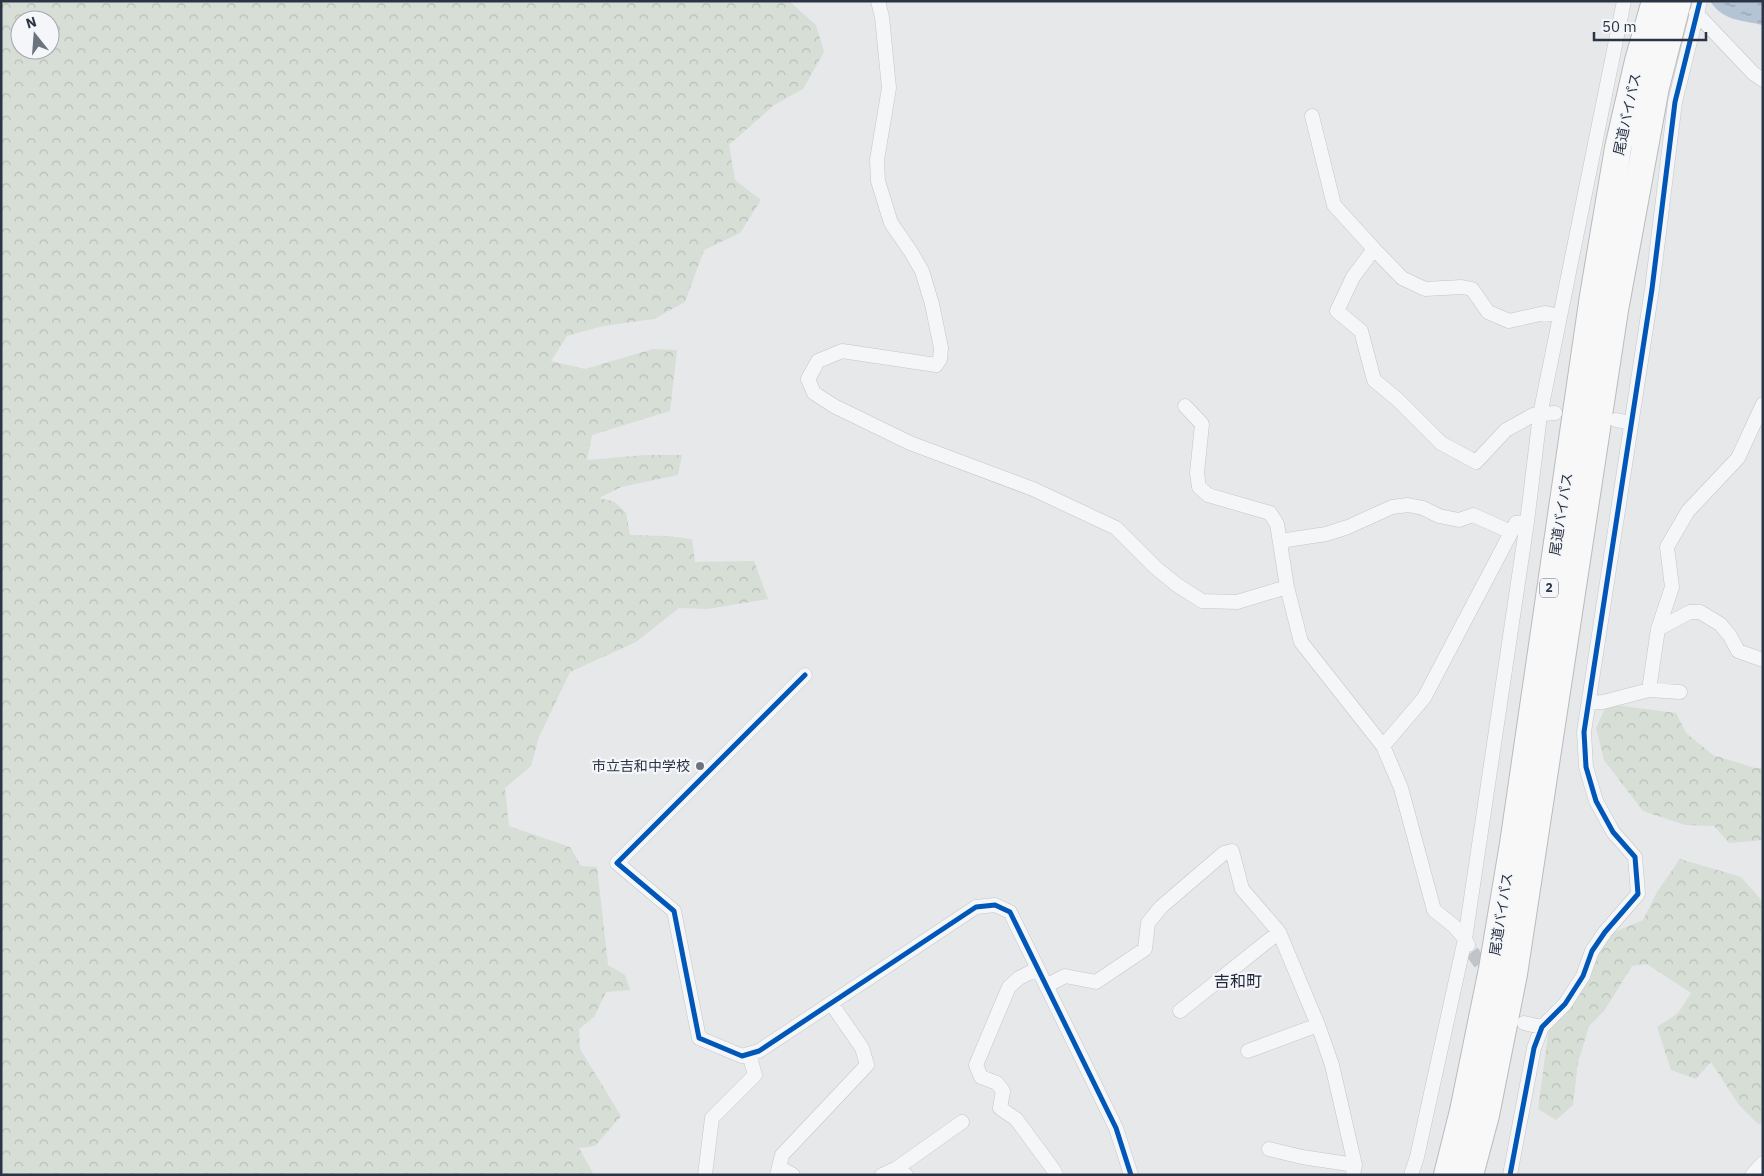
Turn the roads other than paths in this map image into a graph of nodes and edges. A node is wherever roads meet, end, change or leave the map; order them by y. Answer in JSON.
{"nodes":[{"id":1,"x":878,"y":1,"type":"edge"},
{"id":2,"x":1655,"y":1,"type":"edge"},
{"id":3,"x":1621,"y":2,"type":"edge"},
{"id":4,"x":1691,"y":5,"type":"edge"},
{"id":5,"x":1763,"y":80,"type":"edge"},
{"id":6,"x":1312,"y":116,"type":"dead end"},
{"id":7,"x":1374,"y":249,"type":"junction"},
{"id":8,"x":1560,"y":316,"type":"junction"},
{"id":9,"x":1763,"y":404,"type":"edge"},
{"id":10,"x":1185,"y":406,"type":"dead end"},
{"id":11,"x":1555,"y":413,"type":"dead end"},
{"id":12,"x":1540,"y":415,"type":"junction"},
{"id":13,"x":1616,"y":420,"type":"dead end"},
{"id":14,"x":1631,"y":423,"type":"junction"},
{"id":15,"x":1527,"y":522,"type":"junction"},
{"id":16,"x":1511,"y":532,"type":"junction"},
{"id":17,"x":1280,"y":541,"type":"junction"},
{"id":18,"x":1287,"y":587,"type":"junction"},
{"id":19,"x":1658,"y":629,"type":"junction"},
{"id":20,"x":1763,"y":660,"type":"edge"},
{"id":21,"x":805,"y":675,"type":"dead end"},
{"id":22,"x":1649,"y":690,"type":"junction"},
{"id":23,"x":1680,"y":692,"type":"dead end"},
{"id":24,"x":1589,"y":703,"type":"junction"},
{"id":25,"x":1382,"y":746,"type":"junction"},
{"id":26,"x":1279,"y":932,"type":"junction"},
{"id":27,"x":1465,"y":939,"type":"junction"},
{"id":28,"x":1472,"y":952,"type":"tunnel mouth"},
{"id":29,"x":1037,"y":969,"type":"junction"},
{"id":30,"x":1046,"y":986,"type":"junction"},
{"id":31,"x":831,"y":1003,"type":"junction"},
{"id":32,"x":1180,"y":1011,"type":"dead end"},
{"id":33,"x":1524,"y":1023,"type":"dead end"},
{"id":34,"x":1318,"y":1025,"type":"junction"},
{"id":35,"x":1542,"y":1027,"type":"junction"},
{"id":36,"x":1500,"y":1048,"type":"junction"},
{"id":37,"x":1248,"y":1051,"type":"dead end"},
{"id":38,"x":749,"y":1054,"type":"junction"},
{"id":39,"x":962,"y":1122,"type":"dead end"},
{"id":40,"x":1269,"y":1149,"type":"dead end"},
{"id":41,"x":1763,"y":1163,"type":"edge"},
{"id":42,"x":1448,"y":1169,"type":"edge"},
{"id":43,"x":1354,"y":1170,"type":"edge"},
{"id":44,"x":778,"y":1171,"type":"edge"},
{"id":45,"x":901,"y":1171,"type":"edge"},
{"id":46,"x":705,"y":1175,"type":"edge"},
{"id":47,"x":793,"y":1175,"type":"edge"},
{"id":48,"x":882,"y":1175,"type":"edge"},
{"id":49,"x":1056,"y":1175,"type":"edge"},
{"id":50,"x":1131,"y":1175,"type":"edge"},
{"id":51,"x":1411,"y":1175,"type":"edge"},
{"id":52,"x":1470,"y":1175,"type":"edge"},
{"id":53,"x":1478,"y":1175,"type":"edge"},
{"id":54,"x":1510,"y":1175,"type":"edge"},
{"id":55,"x":1752,"y":1175,"type":"edge"}],
"edges":[{"from":1,"to":18,"type":"street"},
{"from":2,"to":42,"type":"highway","name":"尾道バイパス","number":"2"},
{"from":3,"to":8,"type":"street"},
{"from":4,"to":5,"type":"street"},
{"from":4,"to":14,"type":"street"},
{"from":4,"to":36,"type":"highway","name":"尾道バイパス","number":"2"},
{"from":6,"to":7,"type":"street"},
{"from":7,"to":8,"type":"street"},
{"from":7,"to":12,"type":"street"},
{"from":8,"to":12,"type":"street"},
{"from":9,"to":19,"type":"street"},
{"from":10,"to":17,"type":"street"},
{"from":11,"to":12,"type":"street"},
{"from":12,"to":15,"type":"street"},
{"from":13,"to":14,"type":"street"},
{"from":14,"to":24,"type":"street"},
{"from":15,"to":16,"type":"street"},
{"from":15,"to":27,"type":"street"},
{"from":16,"to":17,"type":"street"},
{"from":16,"to":25,"type":"street"},
{"from":17,"to":18,"type":"street"},
{"from":18,"to":25,"type":"street"},
{"from":19,"to":20,"type":"street"},
{"from":19,"to":22,"type":"street"},
{"from":21,"to":38,"type":"street"},
{"from":22,"to":23,"type":"street"},
{"from":22,"to":24,"type":"street"},
{"from":24,"to":35,"type":"street"},
{"from":25,"to":27,"type":"street"},
{"from":26,"to":30,"type":"street"},
{"from":26,"to":32,"type":"street"},
{"from":26,"to":34,"type":"street"},
{"from":27,"to":28,"type":"street"},
{"from":27,"to":51,"type":"street"},
{"from":29,"to":30,"type":"street"},
{"from":29,"to":31,"type":"street"},
{"from":29,"to":49,"type":"street"},
{"from":30,"to":50,"type":"street"},
{"from":31,"to":38,"type":"street"},
{"from":31,"to":44,"type":"street"},
{"from":33,"to":35,"type":"street"},
{"from":34,"to":37,"type":"street"},
{"from":34,"to":43,"type":"street"},
{"from":35,"to":54,"type":"street"},
{"from":36,"to":52,"type":"highway","name":"尾道バイパス","number":"2"},
{"from":36,"to":53,"type":"highway"},
{"from":38,"to":46,"type":"street"},
{"from":39,"to":45,"type":"street"},
{"from":40,"to":43,"type":"street"},
{"from":41,"to":55,"type":"street"},
{"from":44,"to":47,"type":"street"},
{"from":45,"to":48,"type":"street"}]}
